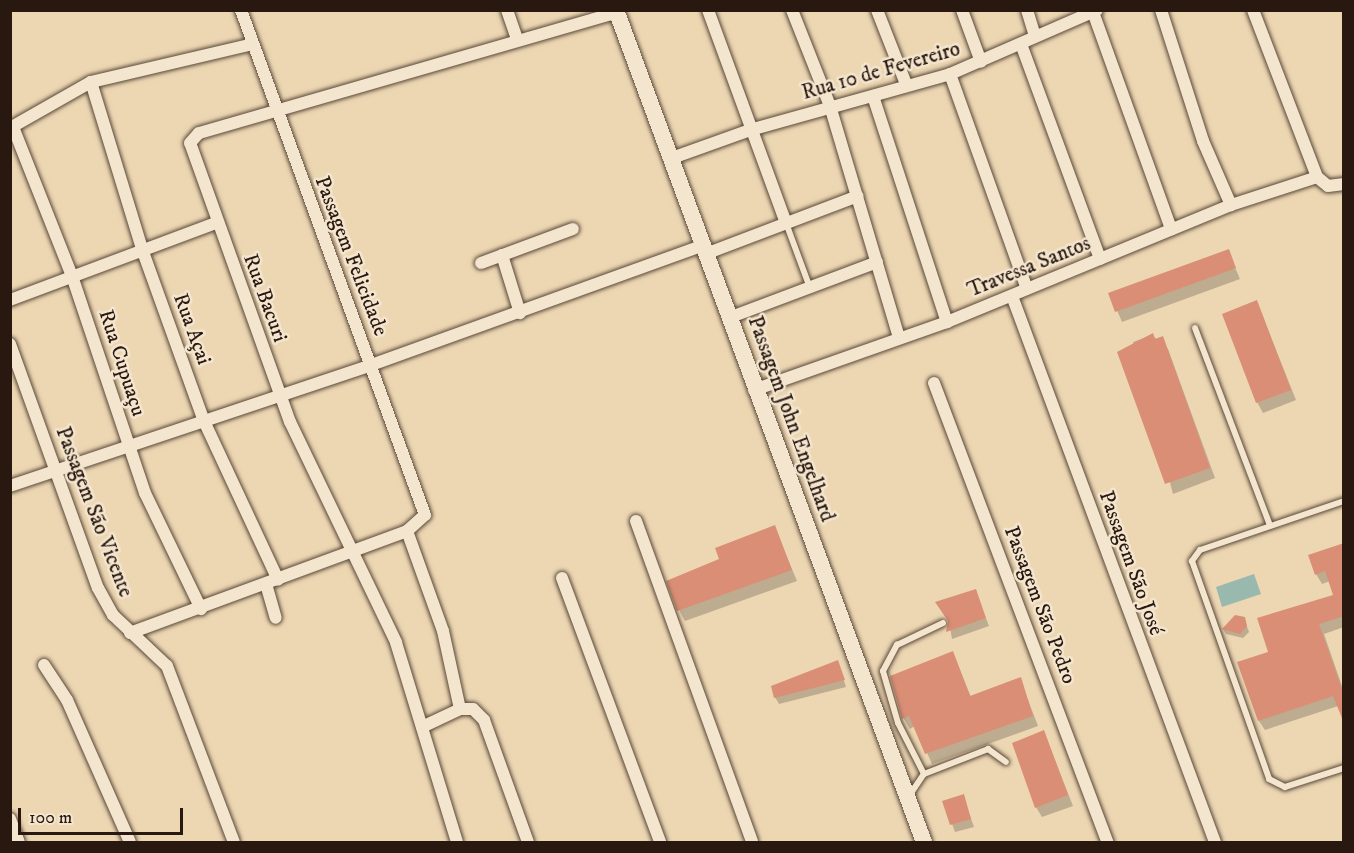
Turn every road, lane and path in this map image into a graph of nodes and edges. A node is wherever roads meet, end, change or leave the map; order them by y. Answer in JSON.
{"nodes":[{"id":1,"x":241,"y":10,"type":"edge"},
{"id":2,"x":507,"y":10,"type":"edge"},
{"id":3,"x":708,"y":10,"type":"edge"},
{"id":4,"x":792,"y":10,"type":"edge"},
{"id":5,"x":877,"y":10,"type":"edge"},
{"id":6,"x":962,"y":10,"type":"edge"},
{"id":7,"x":1027,"y":10,"type":"edge"},
{"id":8,"x":1161,"y":10,"type":"edge"},
{"id":9,"x":1253,"y":10,"type":"edge"},
{"id":10,"x":616,"y":11,"type":"edge"},
{"id":11,"x":1095,"y":11,"type":"edge"},
{"id":12,"x":1035,"y":36,"type":"junction"},
{"id":13,"x":517,"y":39,"type":"junction"},
{"id":14,"x":253,"y":44,"type":"junction"},
{"id":15,"x":1021,"y":44,"type":"junction"},
{"id":16,"x":981,"y":62,"type":"junction"},
{"id":17,"x":950,"y":74,"type":"junction"},
{"id":18,"x":91,"y":82,"type":"junction"},
{"id":19,"x":906,"y":84,"type":"junction"},
{"id":20,"x":873,"y":96,"type":"junction"},
{"id":21,"x":830,"y":106,"type":"junction"},
{"id":22,"x":277,"y":113,"type":"junction"},
{"id":23,"x":12,"y":127,"type":"edge"},
{"id":24,"x":750,"y":130,"type":"junction"},
{"id":25,"x":672,"y":158,"type":"junction"},
{"id":26,"x":1317,"y":177,"type":"junction"},
{"id":27,"x":1341,"y":185,"type":"edge"},
{"id":28,"x":858,"y":196,"type":"junction"},
{"id":29,"x":1231,"y":205,"type":"junction"},
{"id":30,"x":216,"y":223,"type":"junction"},
{"id":31,"x":786,"y":223,"type":"junction"},
{"id":32,"x":573,"y":229,"type":"dead end"},
{"id":33,"x":1171,"y":229,"type":"junction"},
{"id":34,"x":142,"y":249,"type":"junction"},
{"id":35,"x":706,"y":249,"type":"junction"},
{"id":36,"x":502,"y":255,"type":"junction"},
{"id":37,"x":1100,"y":259,"type":"junction"},
{"id":38,"x":877,"y":262,"type":"junction"},
{"id":39,"x":481,"y":263,"type":"dead end"},
{"id":40,"x":72,"y":276,"type":"junction"},
{"id":41,"x":810,"y":288,"type":"junction"},
{"id":42,"x":1027,"y":289,"type":"junction"},
{"id":43,"x":1012,"y":296,"type":"junction"},
{"id":44,"x":10,"y":300,"type":"edge"},
{"id":45,"x":520,"y":313,"type":"junction"},
{"id":46,"x":731,"y":317,"type":"junction"},
{"id":47,"x":947,"y":322,"type":"junction"},
{"id":48,"x":1195,"y":328,"type":"dead end"},
{"id":49,"x":899,"y":338,"type":"junction"},
{"id":50,"x":10,"y":344,"type":"edge"},
{"id":51,"x":371,"y":365,"type":"junction"},
{"id":52,"x":934,"y":383,"type":"dead end"},
{"id":53,"x":754,"y":390,"type":"junction"},
{"id":54,"x":280,"y":395,"type":"junction"},
{"id":55,"x":204,"y":421,"type":"junction"},
{"id":56,"x":129,"y":445,"type":"junction"},
{"id":57,"x":55,"y":469,"type":"junction"},
{"id":58,"x":10,"y":486,"type":"edge"},
{"id":59,"x":1344,"y":501,"type":"edge"},
{"id":60,"x":636,"y":521,"type":"dead end"},
{"id":61,"x":1270,"y":525,"type":"junction"},
{"id":62,"x":407,"y":531,"type":"junction"},
{"id":63,"x":352,"y":549,"type":"junction"},
{"id":64,"x":562,"y":578,"type":"dead end"},
{"id":65,"x":272,"y":582,"type":"junction"},
{"id":66,"x":201,"y":609,"type":"junction"},
{"id":67,"x":276,"y":618,"type":"dead end"},
{"id":68,"x":943,"y":623,"type":"dead end"},
{"id":69,"x":130,"y":633,"type":"junction"},
{"id":70,"x":44,"y":665,"type":"dead end"},
{"id":71,"x":460,"y":709,"type":"junction"},
{"id":72,"x":422,"y":728,"type":"junction"},
{"id":73,"x":1006,"y":762,"type":"dead end"},
{"id":74,"x":1344,"y":768,"type":"edge"},
{"id":75,"x":924,"y":774,"type":"junction"},
{"id":76,"x":908,"y":799,"type":"junction"},
{"id":77,"x":10,"y":819,"type":"edge"},
{"id":78,"x":19,"y":843,"type":"edge"},
{"id":79,"x":130,"y":843,"type":"edge"},
{"id":80,"x":234,"y":843,"type":"edge"},
{"id":81,"x":457,"y":843,"type":"edge"},
{"id":82,"x":528,"y":843,"type":"edge"},
{"id":83,"x":660,"y":843,"type":"edge"},
{"id":84,"x":752,"y":843,"type":"edge"},
{"id":85,"x":924,"y":843,"type":"edge"},
{"id":86,"x":1107,"y":843,"type":"edge"},
{"id":87,"x":1215,"y":843,"type":"edge"}],
"edges":[{"from":1,"to":14,"type":"street","name":"Passagem Felicidade"},
{"from":2,"to":13,"type":"street"},
{"from":3,"to":24,"type":"street"},
{"from":4,"to":21,"type":"street"},
{"from":5,"to":19,"type":"street"},
{"from":6,"to":16,"type":"street"},
{"from":7,"to":12,"type":"street"},
{"from":8,"to":29,"type":"street"},
{"from":9,"to":26,"type":"street"},
{"from":10,"to":13,"type":"street"},
{"from":10,"to":25,"type":"main road","name":"Passagem John Engelhard"},
{"from":11,"to":12,"type":"street","name":"Rua 10 de Fevereiro"},
{"from":11,"to":33,"type":"street"},
{"from":12,"to":15,"type":"street","name":"Rua 10 de Fevereiro"},
{"from":13,"to":22,"type":"street"},
{"from":14,"to":18,"type":"street"},
{"from":14,"to":22,"type":"street","name":"Passagem Felicidade"},
{"from":15,"to":16,"type":"street","name":"Rua 10 de Fevereiro"},
{"from":15,"to":37,"type":"street"},
{"from":16,"to":17,"type":"street","name":"Rua 10 de Fevereiro"},
{"from":17,"to":19,"type":"street","name":"Rua 10 de Fevereiro"},
{"from":17,"to":42,"type":"street"},
{"from":18,"to":23,"type":"street"},
{"from":18,"to":34,"type":"street","name":"Rua Açai"},
{"from":19,"to":20,"type":"street","name":"Rua 10 de Fevereiro"},
{"from":20,"to":21,"type":"street","name":"Rua 10 de Fevereiro"},
{"from":20,"to":47,"type":"street"},
{"from":21,"to":24,"type":"street","name":"Rua 10 de Fevereiro"},
{"from":21,"to":28,"type":"street"},
{"from":22,"to":30,"type":"street","name":"Rua Bacuri"},
{"from":22,"to":51,"type":"street","name":"Passagem Felicidade"},
{"from":23,"to":40,"type":"street","name":"Rua Cupuaçu"},
{"from":24,"to":25,"type":"street","name":"Rua 10 de Fevereiro"},
{"from":24,"to":31,"type":"street"},
{"from":25,"to":35,"type":"main road","name":"Passagem John Engelhard"},
{"from":26,"to":27,"type":"street"},
{"from":26,"to":29,"type":"street","name":"Travessa Santos"},
{"from":28,"to":31,"type":"street"},
{"from":28,"to":38,"type":"street"},
{"from":29,"to":33,"type":"street","name":"Travessa Santos"},
{"from":30,"to":34,"type":"street"},
{"from":30,"to":54,"type":"street","name":"Rua Bacuri"},
{"from":31,"to":35,"type":"street"},
{"from":31,"to":41,"type":"lane"},
{"from":32,"to":36,"type":"street"},
{"from":33,"to":37,"type":"street","name":"Travessa Santos"},
{"from":34,"to":40,"type":"street"},
{"from":34,"to":55,"type":"street","name":"Rua Açai"},
{"from":35,"to":45,"type":"street"},
{"from":35,"to":46,"type":"main road","name":"Passagem John Engelhard"},
{"from":36,"to":39,"type":"street"},
{"from":36,"to":45,"type":"street"},
{"from":37,"to":42,"type":"street","name":"Travessa Santos"},
{"from":38,"to":41,"type":"street"},
{"from":38,"to":49,"type":"street"},
{"from":40,"to":44,"type":"street"},
{"from":40,"to":56,"type":"street","name":"Rua Cupuaçu"},
{"from":41,"to":46,"type":"street"},
{"from":42,"to":43,"type":"street","name":"Travessa Santos"},
{"from":43,"to":47,"type":"street","name":"Travessa Santos"},
{"from":43,"to":87,"type":"street","name":"Passagem São José"},
{"from":45,"to":51,"type":"street"},
{"from":46,"to":53,"type":"main road","name":"Passagem John Engelhard"},
{"from":47,"to":49,"type":"street","name":"Travessa Santos"},
{"from":48,"to":61,"type":"lane"},
{"from":49,"to":53,"type":"street","name":"Travessa Santos"},
{"from":50,"to":57,"type":"street","name":"Passagem São Vicente"},
{"from":51,"to":54,"type":"street"},
{"from":51,"to":62,"type":"street","name":"Passagem Felicidade"},
{"from":52,"to":86,"type":"street","name":"Passagem São Pedro"},
{"from":53,"to":76,"type":"main road","name":"Passagem John Engelhard"},
{"from":54,"to":55,"type":"street"},
{"from":54,"to":63,"type":"street","name":"Rua Bacuri"},
{"from":55,"to":56,"type":"street"},
{"from":55,"to":65,"type":"street","name":"Rua Açai"},
{"from":56,"to":57,"type":"street"},
{"from":56,"to":66,"type":"street","name":"Rua Cupuaçu"},
{"from":57,"to":58,"type":"street"},
{"from":57,"to":69,"type":"street","name":"Passagem São Vicente"},
{"from":59,"to":61,"type":"lane"},
{"from":60,"to":84,"type":"street"},
{"from":61,"to":74,"type":"lane"},
{"from":62,"to":63,"type":"street"},
{"from":62,"to":71,"type":"street"},
{"from":63,"to":65,"type":"street"},
{"from":63,"to":72,"type":"street","name":"Rua Bacuri"},
{"from":64,"to":83,"type":"street"},
{"from":65,"to":66,"type":"street"},
{"from":65,"to":67,"type":"street","name":"Rua Açai"},
{"from":66,"to":69,"type":"street"},
{"from":68,"to":75,"type":"lane"},
{"from":69,"to":80,"type":"street","name":"Passagem São Vicente"},
{"from":70,"to":79,"type":"street"},
{"from":71,"to":72,"type":"street"},
{"from":71,"to":82,"type":"street"},
{"from":72,"to":81,"type":"street","name":"Rua Bacuri"},
{"from":73,"to":75,"type":"lane"},
{"from":75,"to":76,"type":"lane"},
{"from":76,"to":85,"type":"main road","name":"Passagem John Engelhard"},
{"from":77,"to":78,"type":"street"}]}
